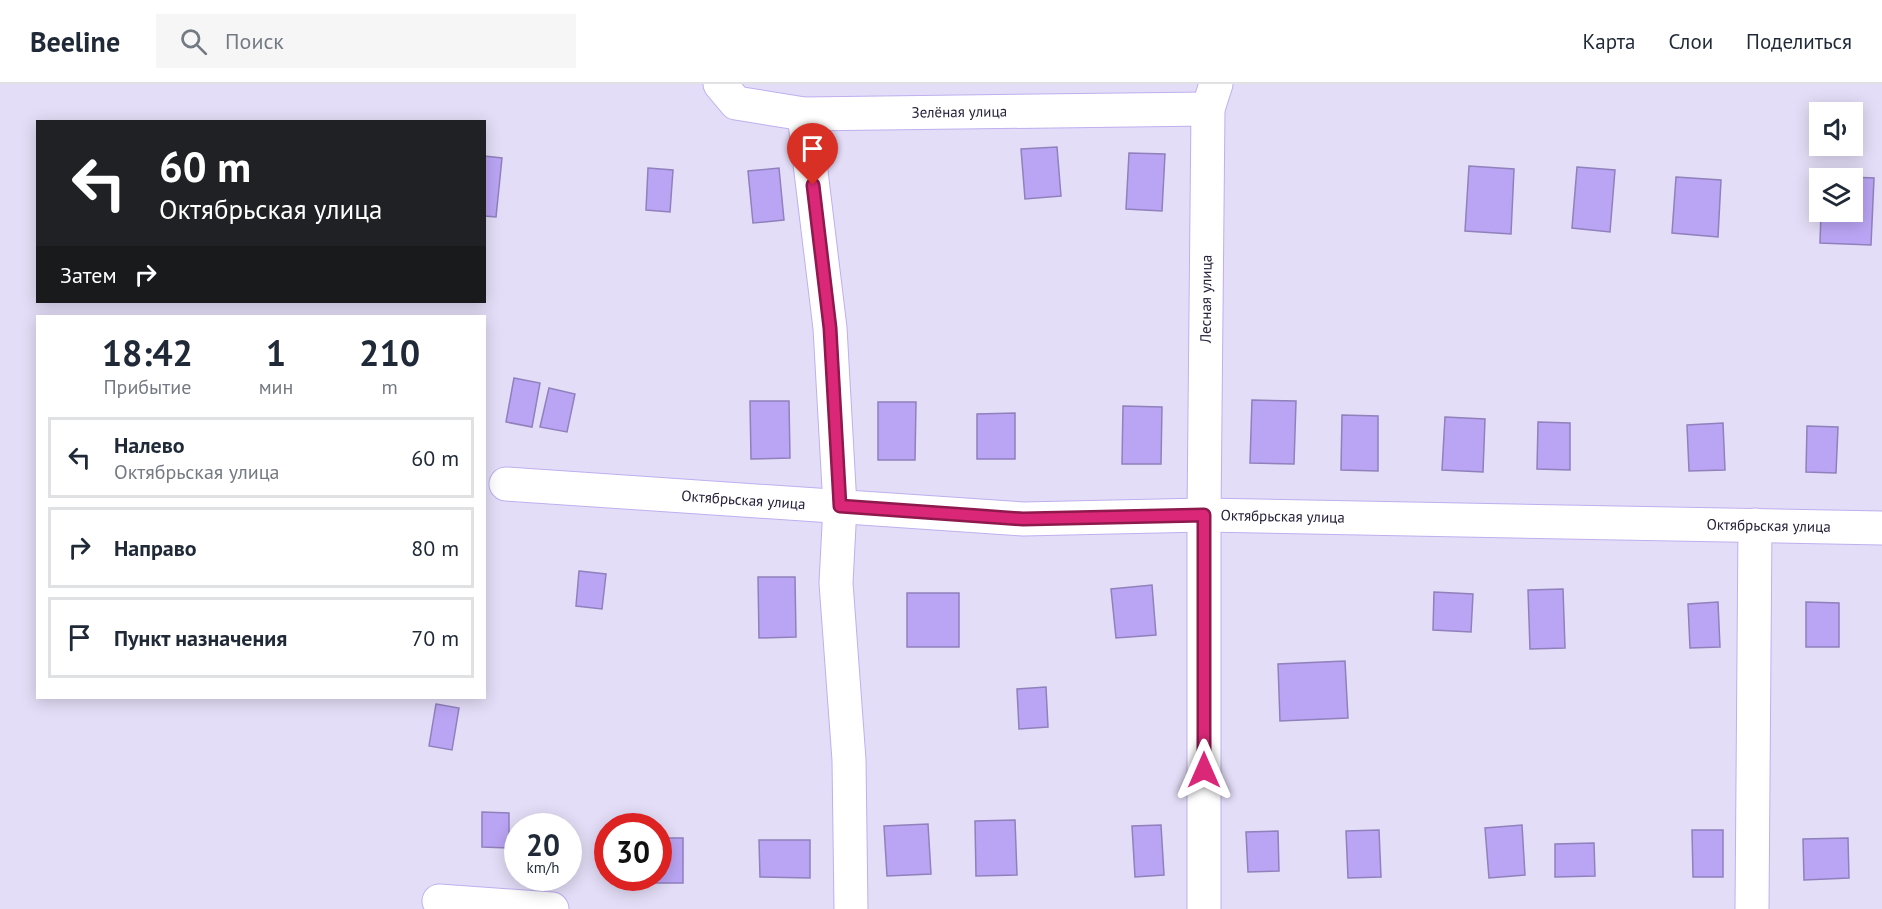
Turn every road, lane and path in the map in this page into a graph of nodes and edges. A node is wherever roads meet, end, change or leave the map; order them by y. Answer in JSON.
{"nodes":[{"id":1,"x":720,"y":84,"type":"edge"},
{"id":2,"x":1212,"y":96,"type":"edge"},
{"id":3,"x":804,"y":114,"type":"junction"},
{"id":4,"x":506,"y":484,"type":"dead end"},
{"id":5,"x":840,"y":506,"type":"junction"},
{"id":6,"x":1204,"y":515,"type":"junction"},
{"id":7,"x":1755,"y":525,"type":"junction"},
{"id":8,"x":1882,"y":528,"type":"edge"},
{"id":9,"x":439,"y":901,"type":"dead end"},
{"id":10,"x":552,"y":909,"type":"edge"},
{"id":11,"x":851,"y":909,"type":"edge"},
{"id":12,"x":1204,"y":909,"type":"edge"},
{"id":13,"x":1752,"y":909,"type":"edge"}],
"edges":[{"from":1,"to":3,"type":"street","name":"Зелёная улица"},
{"from":2,"to":3,"type":"street","name":"Зелёная улица"},
{"from":2,"to":6,"type":"street","name":"Лесная улица"},
{"from":3,"to":5,"type":"street"},
{"from":4,"to":5,"type":"street","name":"Октябрьская улица"},
{"from":5,"to":6,"type":"street","name":"Октябрьская улица"},
{"from":5,"to":11,"type":"street"},
{"from":6,"to":7,"type":"street","name":"Октябрьская улица"},
{"from":6,"to":12,"type":"street","name":"Лесная улица"},
{"from":7,"to":8,"type":"street","name":"Октябрьская улица"},
{"from":7,"to":13,"type":"street"},
{"from":9,"to":10,"type":"street"}]}
